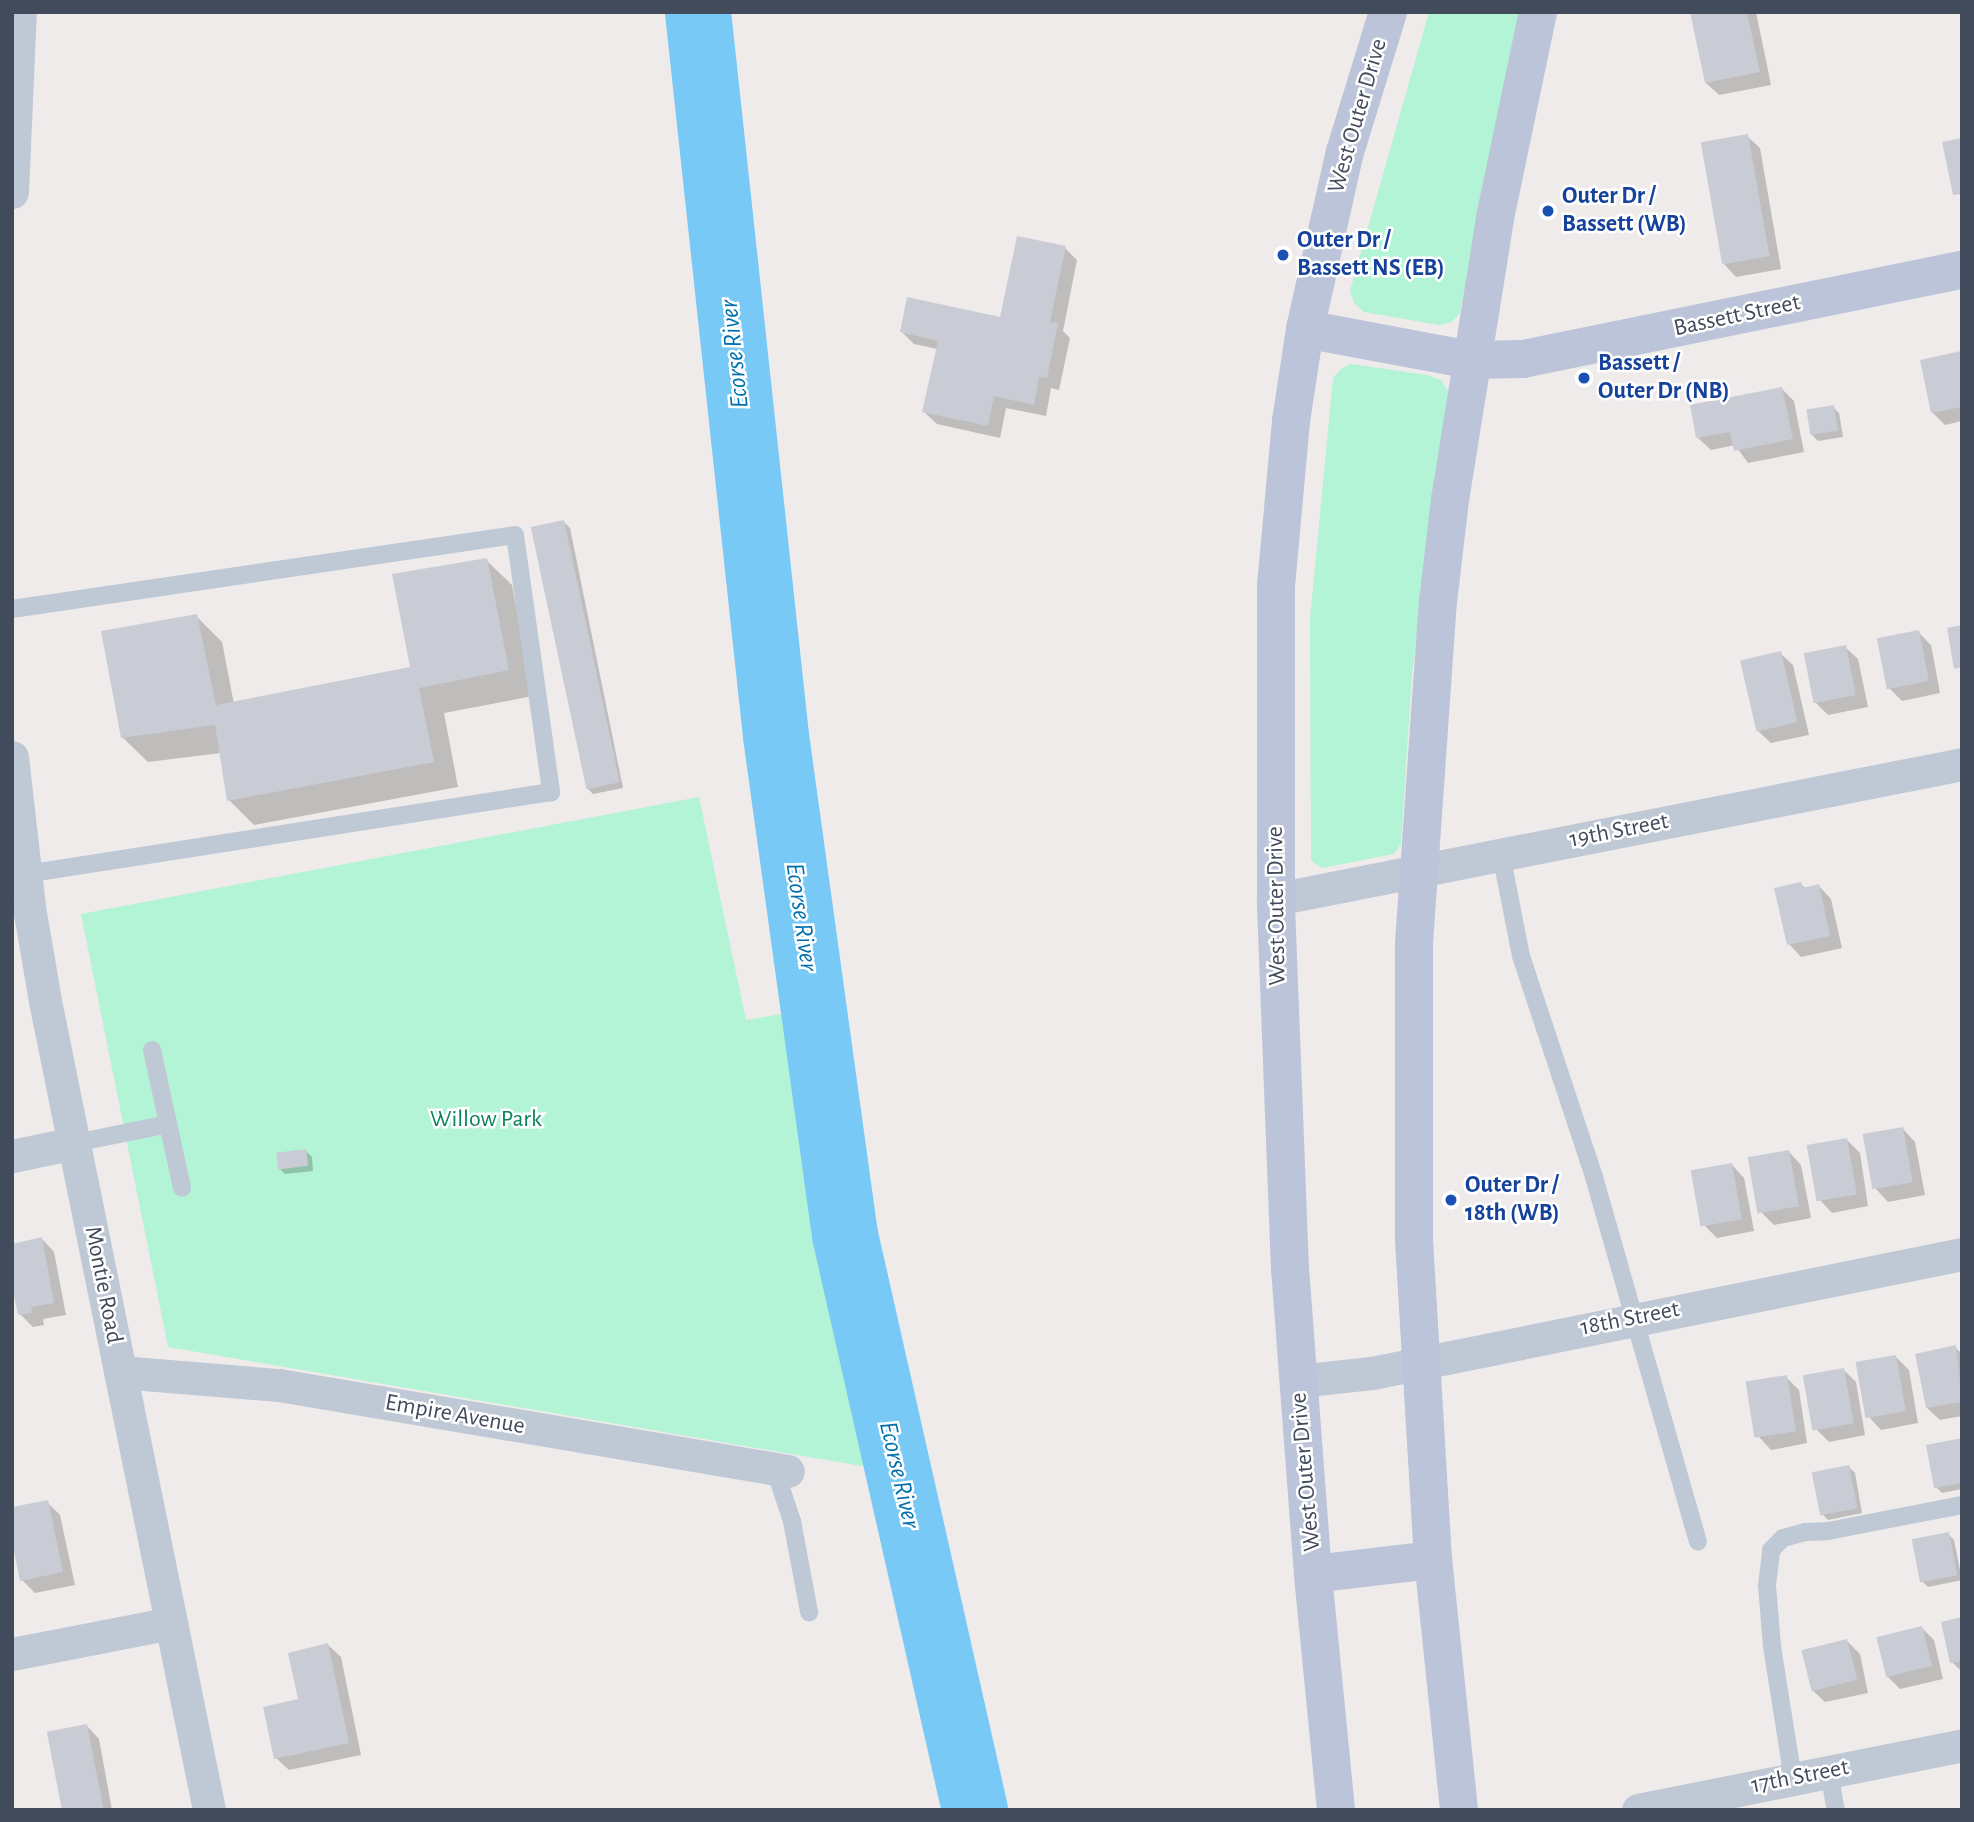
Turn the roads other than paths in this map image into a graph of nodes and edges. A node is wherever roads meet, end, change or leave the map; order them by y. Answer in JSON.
{"nodes":[{"id":1,"x":20,"y":12,"type":"edge"},
{"id":2,"x":1388,"y":12,"type":"edge"},
{"id":3,"x":1538,"y":12,"type":"edge"},
{"id":4,"x":13,"y":156,"type":"edge"},
{"id":5,"x":12,"y":191,"type":"edge"},
{"id":6,"x":1962,"y":270,"type":"edge"},
{"id":7,"x":1305,"y":330,"type":"junction"},
{"id":8,"x":1470,"y":360,"type":"junction"},
{"id":9,"x":12,"y":609,"type":"edge"},
{"id":10,"x":12,"y":757,"type":"edge"},
{"id":11,"x":1962,"y":764,"type":"edge"},
{"id":12,"x":1501,"y":854,"type":"junction"},
{"id":13,"x":1420,"y":870,"type":"junction"},
{"id":14,"x":26,"y":874,"type":"junction"},
{"id":15,"x":1276,"y":899,"type":"junction"},
{"id":16,"x":152,"y":1050,"type":"dead end"},
{"id":17,"x":168,"y":1124,"type":"junction"},
{"id":18,"x":75,"y":1143,"type":"junction"},
{"id":19,"x":12,"y":1156,"type":"edge"},
{"id":20,"x":182,"y":1188,"type":"dead end"},
{"id":21,"x":1962,"y":1254,"type":"edge"},
{"id":22,"x":1636,"y":1318,"type":"junction"},
{"id":23,"x":1422,"y":1363,"type":"junction"},
{"id":24,"x":120,"y":1372,"type":"junction"},
{"id":25,"x":1298,"y":1381,"type":"junction"},
{"id":26,"x":781,"y":1471,"type":"joint"},
{"id":27,"x":1962,"y":1505,"type":"edge"},
{"id":28,"x":1698,"y":1541,"type":"dead end"},
{"id":29,"x":1433,"y":1560,"type":"junction"},
{"id":30,"x":1314,"y":1574,"type":"junction"},
{"id":31,"x":809,"y":1612,"type":"dead end"},
{"id":32,"x":171,"y":1623,"type":"junction"},
{"id":33,"x":12,"y":1654,"type":"edge"},
{"id":34,"x":1962,"y":1745,"type":"edge"},
{"id":35,"x":1829,"y":1772,"type":"junction"},
{"id":36,"x":1793,"y":1779,"type":"junction"},
{"id":37,"x":209,"y":1810,"type":"edge"},
{"id":38,"x":1336,"y":1810,"type":"edge"},
{"id":39,"x":1459,"y":1810,"type":"edge"},
{"id":40,"x":1638,"y":1810,"type":"edge"},
{"id":41,"x":1836,"y":1810,"type":"edge"}],
"edges":[{"from":1,"to":4,"type":"street"},
{"from":2,"to":7,"type":"main road","name":"West Outer Drive"},
{"from":3,"to":8,"type":"main road"},
{"from":4,"to":5,"type":"street"},
{"from":6,"to":8,"type":"main road","name":"Bassett Street"},
{"from":7,"to":8,"type":"main road","name":"Bassett Street"},
{"from":7,"to":15,"type":"main road","name":"West Outer Drive"},
{"from":8,"to":13,"type":"main road"},
{"from":9,"to":14,"type":"lane"},
{"from":10,"to":14,"type":"street","name":"Montie Road"},
{"from":11,"to":12,"type":"street","name":"19th Street"},
{"from":12,"to":13,"type":"street","name":"19th Street"},
{"from":12,"to":22,"type":"lane"},
{"from":13,"to":15,"type":"street","name":"19th Street"},
{"from":13,"to":23,"type":"main road"},
{"from":14,"to":18,"type":"street","name":"Montie Road"},
{"from":15,"to":25,"type":"main road","name":"West Outer Drive"},
{"from":16,"to":17,"type":"lane"},
{"from":17,"to":18,"type":"lane"},
{"from":17,"to":20,"type":"lane"},
{"from":18,"to":19,"type":"street"},
{"from":18,"to":24,"type":"street","name":"Montie Road"},
{"from":21,"to":22,"type":"street","name":"18th Street"},
{"from":22,"to":23,"type":"street","name":"18th Street"},
{"from":22,"to":28,"type":"lane"},
{"from":23,"to":25,"type":"street","name":"18th Street"},
{"from":23,"to":29,"type":"main road"},
{"from":24,"to":26,"type":"street","name":"Empire Avenue"},
{"from":24,"to":32,"type":"street","name":"Montie Road"},
{"from":25,"to":30,"type":"main road","name":"West Outer Drive"},
{"from":26,"to":31,"type":"lane"},
{"from":27,"to":36,"type":"lane"},
{"from":29,"to":30,"type":"main road"},
{"from":29,"to":39,"type":"main road"},
{"from":30,"to":38,"type":"main road","name":"West Outer Drive"},
{"from":32,"to":33,"type":"street"},
{"from":32,"to":37,"type":"street","name":"Montie Road"},
{"from":34,"to":35,"type":"street","name":"17th Street"},
{"from":35,"to":36,"type":"street","name":"17th Street"},
{"from":35,"to":41,"type":"lane"},
{"from":36,"to":40,"type":"street","name":"17th Street"}]}
